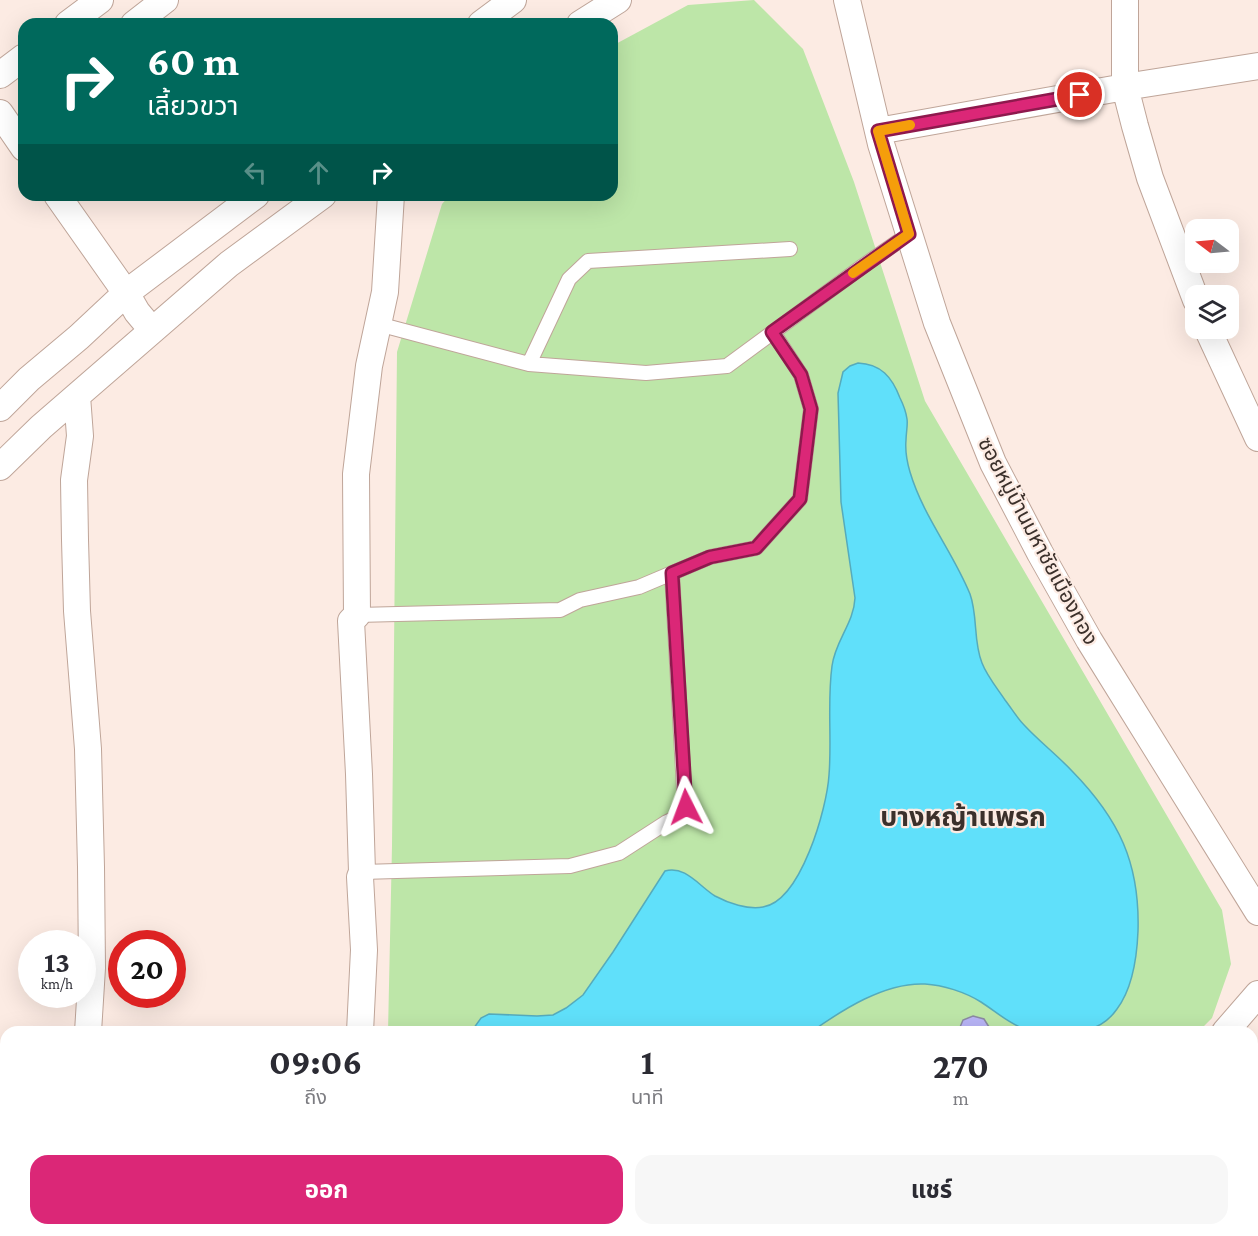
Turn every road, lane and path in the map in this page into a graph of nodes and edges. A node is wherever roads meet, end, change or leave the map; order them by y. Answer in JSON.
{"nodes":[{"id":1,"x":100,"y":0,"type":"edge"},
{"id":2,"x":165,"y":0,"type":"edge"},
{"id":3,"x":513,"y":0,"type":"edge"},
{"id":4,"x":618,"y":0,"type":"edge"},
{"id":5,"x":847,"y":0,"type":"edge"},
{"id":6,"x":1125,"y":0,"type":"edge"},
{"id":7,"x":76,"y":18,"type":"edge"},
{"id":8,"x":142,"y":18,"type":"edge"},
{"id":9,"x":489,"y":18,"type":"edge"},
{"id":10,"x":590,"y":18,"type":"edge"},
{"id":11,"x":18,"y":62,"type":"edge"},
{"id":12,"x":1258,"y":66,"type":"edge"},
{"id":13,"x":0,"y":75,"type":"edge"},
{"id":14,"x":1125,"y":87,"type":"junction"},
{"id":15,"x":8,"y":118,"type":"edge"},
{"id":16,"x":878,"y":131,"type":"junction"},
{"id":17,"x":18,"y":137,"type":"edge"},
{"id":18,"x":61,"y":201,"type":"edge"},
{"id":19,"x":248,"y":201,"type":"edge"},
{"id":20,"x":315,"y":201,"type":"edge"},
{"id":21,"x":391,"y":201,"type":"edge"},
{"id":22,"x":909,"y":234,"type":"junction"},
{"id":23,"x":790,"y":249,"type":"dead end"},
{"id":24,"x":1190,"y":285,"type":"edge"},
{"id":25,"x":126,"y":293,"type":"junction"},
{"id":26,"x":378,"y":324,"type":"junction"},
{"id":27,"x":152,"y":330,"type":"junction"},
{"id":28,"x":772,"y":332,"type":"junction"},
{"id":29,"x":1212,"y":339,"type":"edge"},
{"id":30,"x":529,"y":364,"type":"junction"},
{"id":31,"x":77,"y":396,"type":"junction"},
{"id":32,"x":0,"y":408,"type":"edge"},
{"id":33,"x":1258,"y":438,"type":"edge"},
{"id":34,"x":0,"y":467,"type":"edge"},
{"id":35,"x":672,"y":573,"type":"junction"},
{"id":36,"x":357,"y":615,"type":"junction"},
{"id":37,"x":362,"y":872,"type":"junction"},
{"id":38,"x":1255,"y":899,"type":"edge"},
{"id":39,"x":1258,"y":994,"type":"edge"},
{"id":40,"x":88,"y":1026,"type":"edge"},
{"id":41,"x":360,"y":1026,"type":"edge"},
{"id":42,"x":1230,"y":1026,"type":"edge"}],
"edges":[{"from":1,"to":7,"type":"street"},
{"from":2,"to":8,"type":"street"},
{"from":3,"to":9,"type":"street"},
{"from":4,"to":10,"type":"street"},
{"from":5,"to":16,"type":"street","name":"ซอยหมู่บ้านมหาชัยเมืองทอง"},
{"from":6,"to":14,"type":"street"},
{"from":11,"to":13,"type":"street"},
{"from":12,"to":14,"type":"street"},
{"from":14,"to":16,"type":"street"},
{"from":14,"to":24,"type":"street"},
{"from":15,"to":17,"type":"street"},
{"from":16,"to":22,"type":"street","name":"ซอยหมู่บ้านมหาชัยเมืองทอง"},
{"from":18,"to":25,"type":"street"},
{"from":19,"to":25,"type":"street"},
{"from":20,"to":27,"type":"street"},
{"from":21,"to":26,"type":"street"},
{"from":22,"to":28,"type":"lane"},
{"from":22,"to":38,"type":"street","name":"ซอยหมู่บ้านมหาชัยเมืองทอง"},
{"from":23,"to":30,"type":"lane"},
{"from":25,"to":27,"type":"street"},
{"from":25,"to":32,"type":"street"},
{"from":26,"to":30,"type":"lane"},
{"from":26,"to":36,"type":"street"},
{"from":27,"to":31,"type":"street"},
{"from":28,"to":30,"type":"lane"},
{"from":28,"to":35,"type":"lane"},
{"from":29,"to":33,"type":"street"},
{"from":31,"to":34,"type":"street"},
{"from":31,"to":40,"type":"street"},
{"from":35,"to":36,"type":"lane"},
{"from":35,"to":37,"type":"lane"},
{"from":36,"to":37,"type":"street"},
{"from":37,"to":41,"type":"street"},
{"from":39,"to":42,"type":"street"}]}
